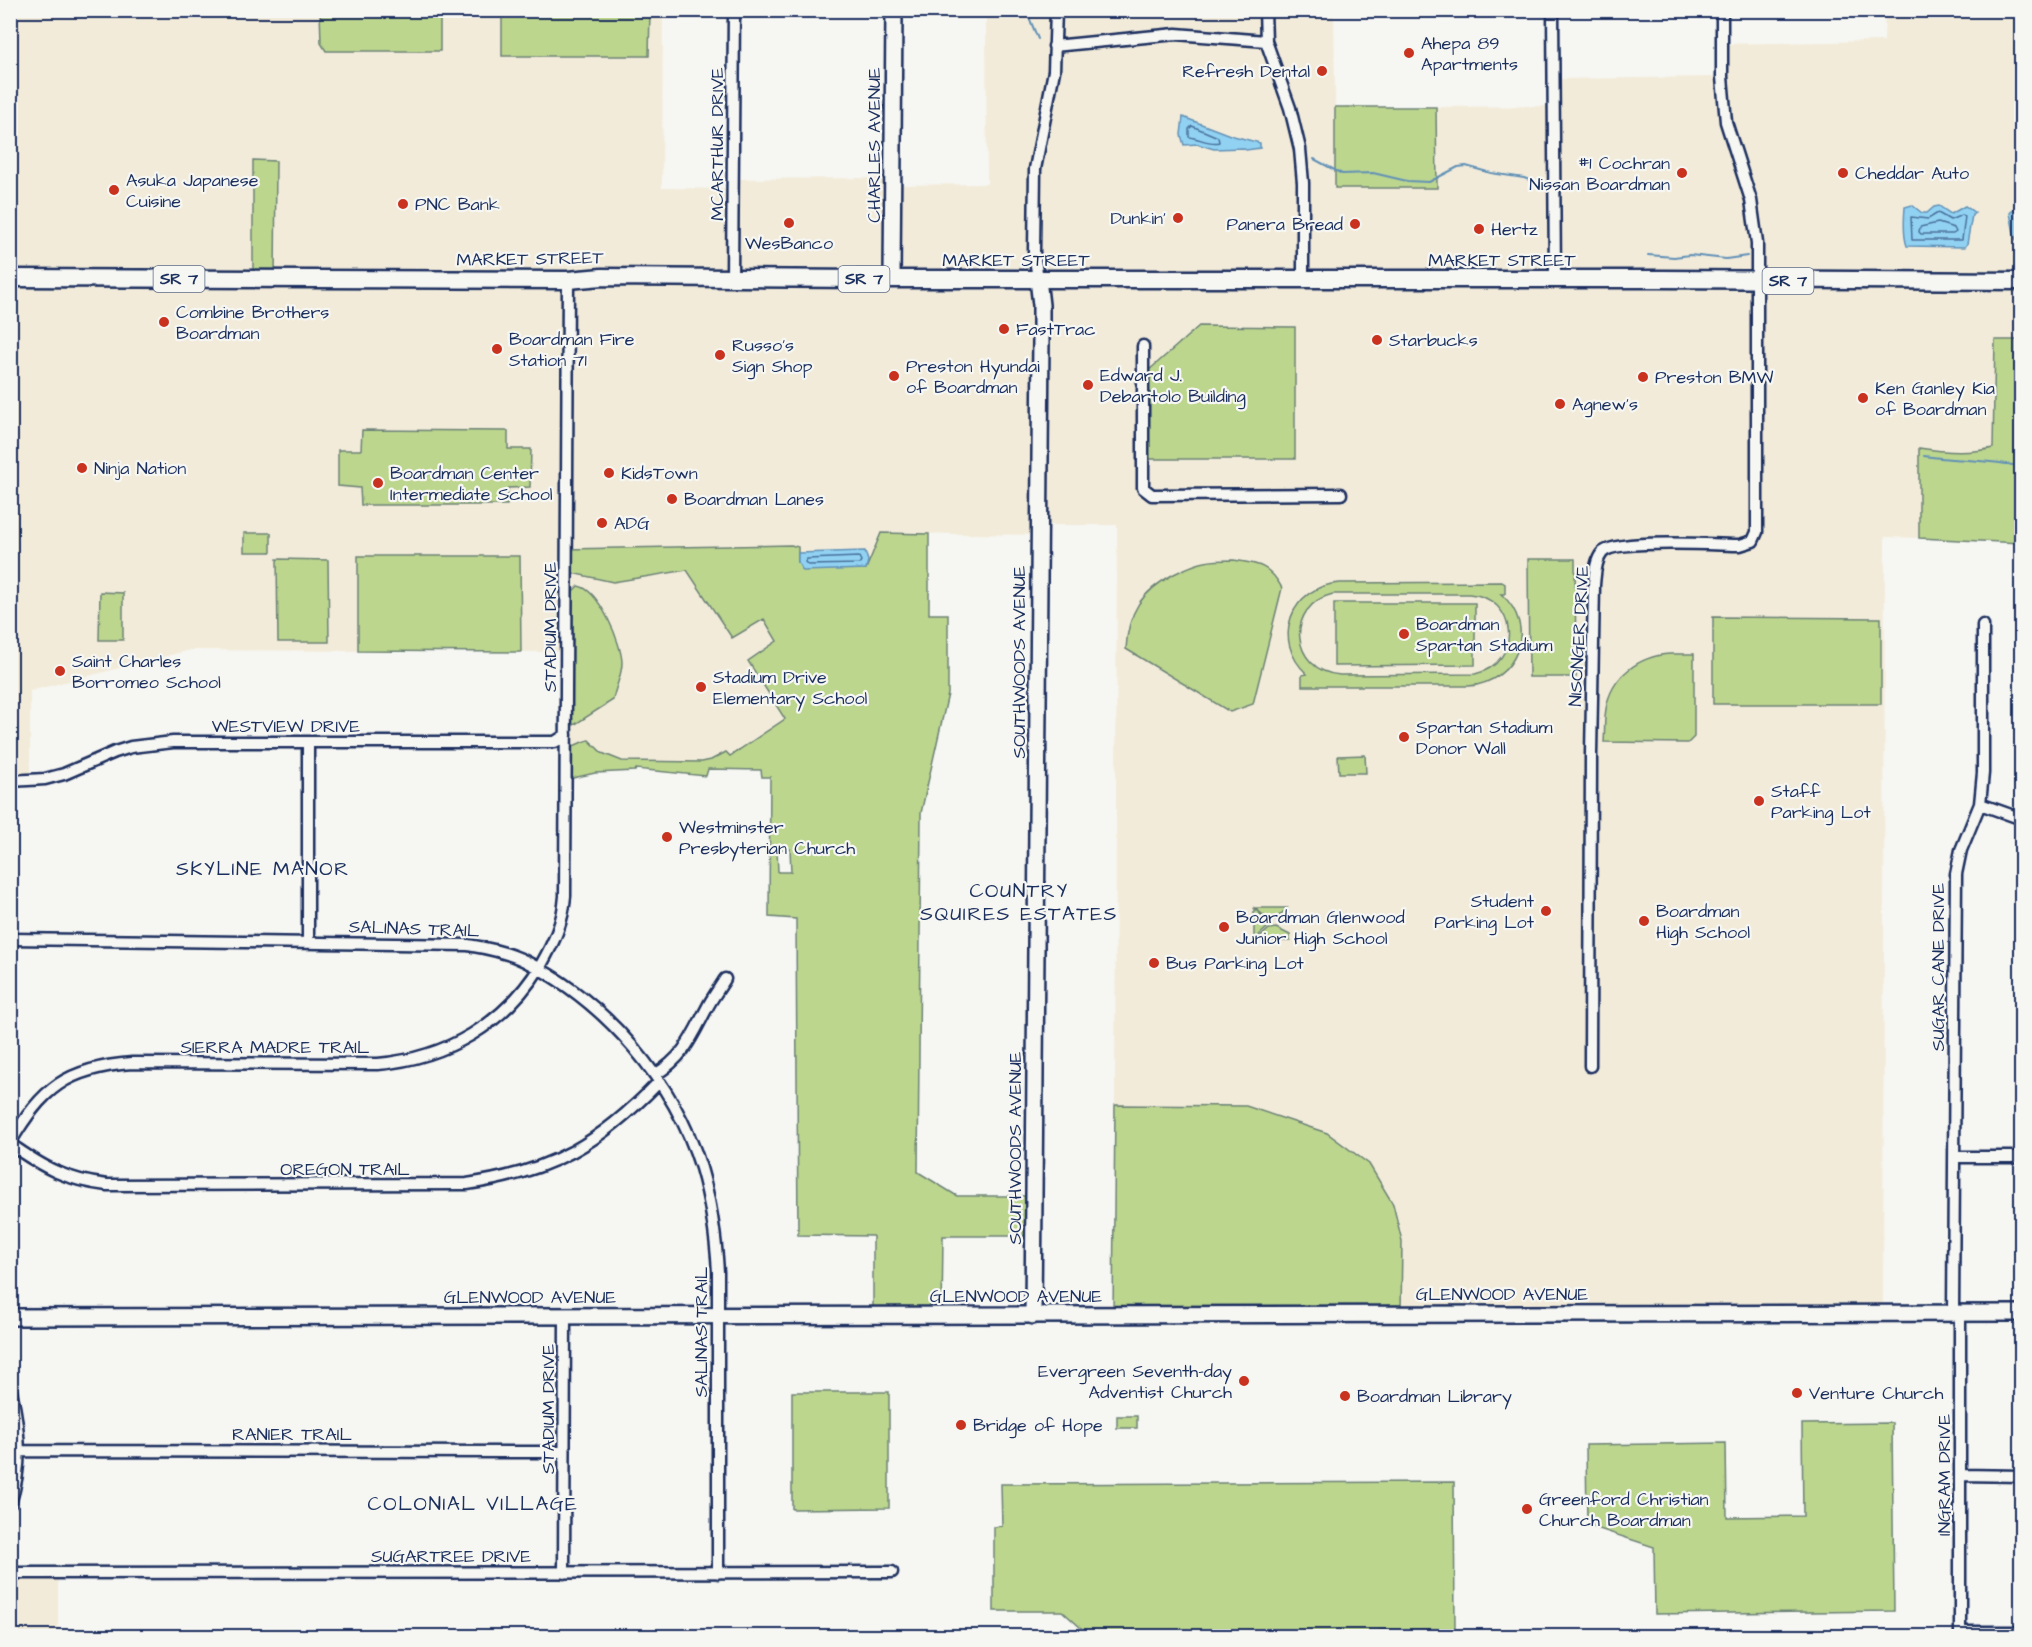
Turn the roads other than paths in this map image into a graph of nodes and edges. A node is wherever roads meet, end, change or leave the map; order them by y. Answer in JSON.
{"nodes":[{"id":1,"x":734,"y":10,"type":"edge"},
{"id":2,"x":894,"y":10,"type":"edge"},
{"id":3,"x":1056,"y":10,"type":"edge"},
{"id":4,"x":1265,"y":10,"type":"edge"},
{"id":5,"x":1553,"y":10,"type":"edge"},
{"id":6,"x":1722,"y":10,"type":"edge"},
{"id":7,"x":1266,"y":41,"type":"junction"},
{"id":8,"x":1054,"y":46,"type":"junction"},
{"id":9,"x":10,"y":278,"type":"edge"},
{"id":10,"x":732,"y":278,"type":"junction"},
{"id":11,"x":892,"y":279,"type":"junction"},
{"id":12,"x":1038,"y":279,"type":"junction"},
{"id":13,"x":1555,"y":279,"type":"junction"},
{"id":14,"x":568,"y":280,"type":"junction"},
{"id":15,"x":1303,"y":280,"type":"junction"},
{"id":16,"x":1756,"y":280,"type":"junction"},
{"id":17,"x":2022,"y":281,"type":"edge"},
{"id":18,"x":1143,"y":346,"type":"dead end"},
{"id":19,"x":1341,"y":494,"type":"dead end"},
{"id":20,"x":1983,"y":625,"type":"dead end"},
{"id":21,"x":566,"y":735,"type":"junction"},
{"id":22,"x":308,"y":742,"type":"junction"},
{"id":23,"x":10,"y":781,"type":"edge"},
{"id":24,"x":1980,"y":804,"type":"junction"},
{"id":25,"x":2022,"y":819,"type":"edge"},
{"id":26,"x":10,"y":939,"type":"edge"},
{"id":27,"x":308,"y":942,"type":"junction"},
{"id":28,"x":538,"y":969,"type":"junction"},
{"id":29,"x":725,"y":979,"type":"dead end"},
{"id":30,"x":1590,"y":1066,"type":"dead end"},
{"id":31,"x":657,"y":1079,"type":"junction"},
{"id":32,"x":10,"y":1143,"type":"edge"},
{"id":33,"x":1954,"y":1157,"type":"junction"},
{"id":34,"x":2022,"y":1157,"type":"edge"},
{"id":35,"x":1957,"y":1313,"type":"junction"},
{"id":36,"x":2022,"y":1313,"type":"edge"},
{"id":37,"x":1033,"y":1316,"type":"junction"},
{"id":38,"x":10,"y":1317,"type":"edge"},
{"id":39,"x":565,"y":1317,"type":"junction"},
{"id":40,"x":718,"y":1317,"type":"junction"},
{"id":41,"x":10,"y":1385,"type":"edge"},
{"id":42,"x":20,"y":1450,"type":"junction"},
{"id":43,"x":564,"y":1452,"type":"junction"},
{"id":44,"x":1961,"y":1475,"type":"junction"},
{"id":45,"x":2022,"y":1476,"type":"edge"},
{"id":46,"x":10,"y":1504,"type":"edge"},
{"id":47,"x":892,"y":1572,"type":"dead end"},
{"id":48,"x":10,"y":1573,"type":"edge"},
{"id":49,"x":564,"y":1573,"type":"junction"},
{"id":50,"x":718,"y":1573,"type":"junction"},
{"id":51,"x":2022,"y":1632,"type":"edge"},
{"id":52,"x":1960,"y":1634,"type":"edge"}],
"edges":[{"from":1,"to":10,"type":"street","name":"MCARTHUR DRIVE"},
{"from":2,"to":11,"type":"street","name":"CHARLES AVENUE"},
{"from":3,"to":8,"type":"street","name":"SOUTHWOODS AVENUE"},
{"from":4,"to":7,"type":"street"},
{"from":5,"to":13,"type":"street"},
{"from":6,"to":16,"type":"street"},
{"from":7,"to":8,"type":"street"},
{"from":7,"to":15,"type":"street"},
{"from":8,"to":12,"type":"street","name":"SOUTHWOODS AVENUE"},
{"from":9,"to":14,"type":"main road","name":"MARKET STREET","number":"SR 7"},
{"from":10,"to":11,"type":"main road","name":"MARKET STREET","number":"SR 7"},
{"from":10,"to":14,"type":"main road","name":"MARKET STREET","number":"SR 7"},
{"from":11,"to":12,"type":"main road","name":"MARKET STREET","number":"SR 7"},
{"from":12,"to":15,"type":"main road","name":"MARKET STREET","number":"SR 7"},
{"from":12,"to":37,"type":"street","name":"SOUTHWOODS AVENUE"},
{"from":13,"to":15,"type":"main road","name":"MARKET STREET","number":"SR 7"},
{"from":13,"to":16,"type":"main road","name":"MARKET STREET","number":"SR 7"},
{"from":14,"to":21,"type":"street","name":"STADIUM DRIVE"},
{"from":16,"to":17,"type":"main road","name":"MARKET STREET","number":"SR 7"},
{"from":16,"to":30,"type":"street","name":"NISONGER DRIVE"},
{"from":18,"to":19,"type":"street"},
{"from":20,"to":24,"type":"street","name":"SUGAR CANE DRIVE"},
{"from":21,"to":22,"type":"street","name":"WESTVIEW DRIVE"},
{"from":21,"to":28,"type":"street","name":"STADIUM DRIVE"},
{"from":22,"to":23,"type":"street","name":"WESTVIEW DRIVE"},
{"from":22,"to":27,"type":"street"},
{"from":24,"to":25,"type":"street"},
{"from":24,"to":33,"type":"street","name":"SUGAR CANE DRIVE"},
{"from":26,"to":27,"type":"street","name":"SALINAS TRAIL"},
{"from":27,"to":28,"type":"street","name":"SALINAS TRAIL"},
{"from":28,"to":31,"type":"street","name":"SALINAS TRAIL"},
{"from":28,"to":32,"type":"street","name":"SIERRA MADRE TRAIL"},
{"from":29,"to":31,"type":"street","name":"OREGON TRAIL"},
{"from":31,"to":32,"type":"street","name":"OREGON TRAIL"},
{"from":31,"to":40,"type":"street","name":"SALINAS TRAIL"},
{"from":33,"to":34,"type":"street"},
{"from":33,"to":35,"type":"street","name":"SUGAR CANE DRIVE"},
{"from":35,"to":36,"type":"street","name":"GLENWOOD AVENUE"},
{"from":35,"to":37,"type":"street","name":"GLENWOOD AVENUE"},
{"from":35,"to":44,"type":"street","name":"INGRAM DRIVE"},
{"from":37,"to":40,"type":"street","name":"GLENWOOD AVENUE"},
{"from":38,"to":39,"type":"street","name":"GLENWOOD AVENUE"},
{"from":39,"to":40,"type":"street","name":"GLENWOOD AVENUE"},
{"from":39,"to":43,"type":"street","name":"STADIUM DRIVE"},
{"from":40,"to":50,"type":"street","name":"SALINAS TRAIL"},
{"from":41,"to":42,"type":"street"},
{"from":42,"to":43,"type":"street","name":"RANIER TRAIL"},
{"from":42,"to":46,"type":"street"},
{"from":43,"to":49,"type":"street","name":"STADIUM DRIVE"},
{"from":44,"to":45,"type":"street"},
{"from":44,"to":52,"type":"street","name":"INGRAM DRIVE"},
{"from":47,"to":50,"type":"street","name":"SUGARTREE DRIVE"},
{"from":48,"to":49,"type":"street","name":"SUGARTREE DRIVE"},
{"from":49,"to":50,"type":"street","name":"SUGARTREE DRIVE"},
{"from":51,"to":52,"type":"street"}]}
